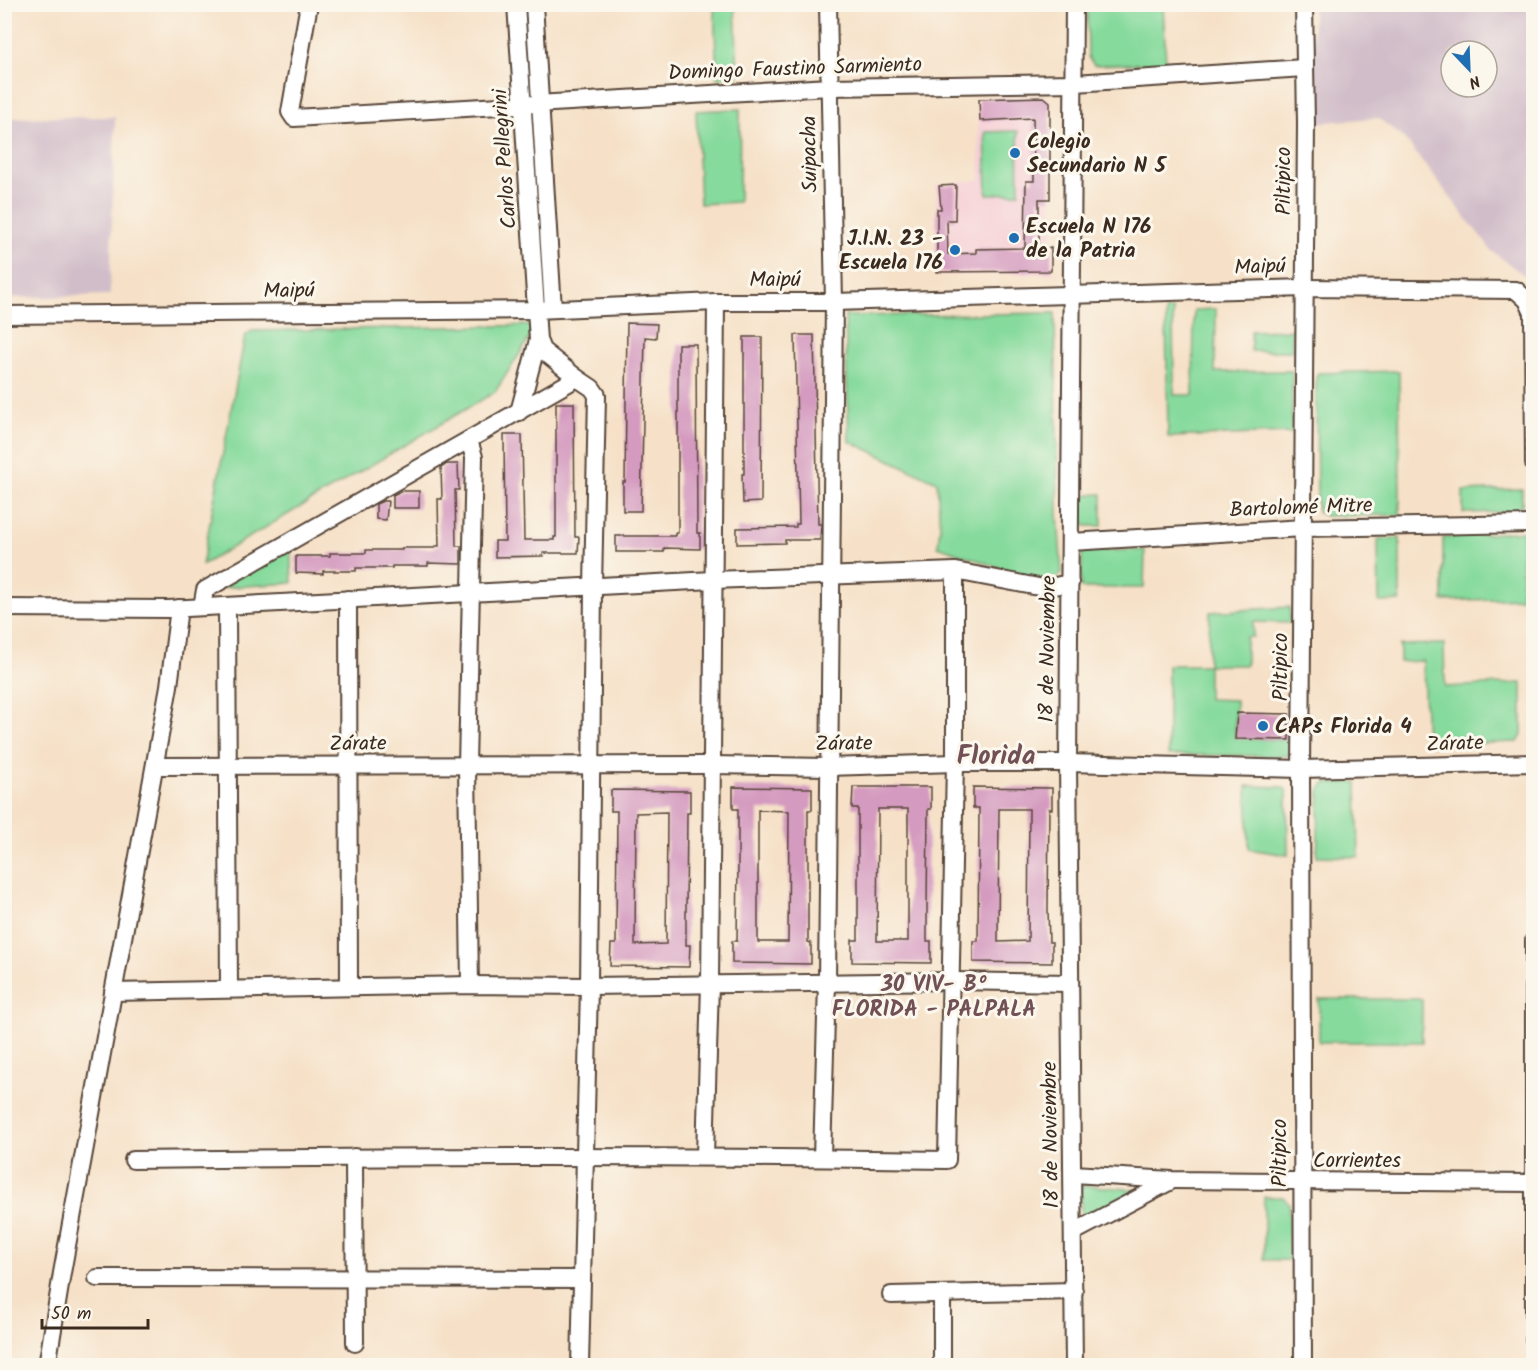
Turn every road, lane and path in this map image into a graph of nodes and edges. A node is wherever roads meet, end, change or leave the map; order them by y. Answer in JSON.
{"nodes":[{"id":1,"x":309,"y":4,"type":"edge"},
{"id":2,"x":516,"y":4,"type":"edge"},
{"id":3,"x":534,"y":4,"type":"edge"},
{"id":4,"x":828,"y":4,"type":"edge"},
{"id":5,"x":1074,"y":4,"type":"edge"},
{"id":6,"x":1304,"y":4,"type":"edge"},
{"id":7,"x":1304,"y":68,"type":"junction"},
{"id":8,"x":1075,"y":83,"type":"junction"},
{"id":9,"x":830,"y":87,"type":"junction"},
{"id":10,"x":531,"y":103,"type":"junction"},
{"id":11,"x":1305,"y":288,"type":"junction"},
{"id":12,"x":1073,"y":294,"type":"junction"},
{"id":13,"x":716,"y":302,"type":"junction"},
{"id":14,"x":834,"y":302,"type":"junction"},
{"id":15,"x":544,"y":310,"type":"junction"},
{"id":16,"x":1533,"y":313,"type":"edge"},
{"id":17,"x":5,"y":315,"type":"edge"},
{"id":18,"x":4,"y":326,"type":"edge"},
{"id":19,"x":538,"y":340,"type":"junction"},
{"id":20,"x":578,"y":378,"type":"junction"},
{"id":21,"x":519,"y":412,"type":"junction"},
{"id":22,"x":469,"y":440,"type":"junction"},
{"id":23,"x":1533,"y":464,"type":"edge"},
{"id":24,"x":1533,"y":524,"type":"edge"},
{"id":25,"x":1303,"y":528,"type":"junction"},
{"id":26,"x":1071,"y":542,"type":"junction"},
{"id":27,"x":955,"y":571,"type":"junction"},
{"id":28,"x":832,"y":575,"type":"junction"},
{"id":29,"x":713,"y":580,"type":"junction"},
{"id":30,"x":1070,"y":584,"type":"junction"},
{"id":31,"x":592,"y":587,"type":"junction"},
{"id":32,"x":470,"y":592,"type":"junction"},
{"id":33,"x":348,"y":599,"type":"junction"},
{"id":34,"x":227,"y":606,"type":"junction"},
{"id":35,"x":202,"y":607,"type":"junction"},
{"id":36,"x":4,"y":608,"type":"edge"},
{"id":37,"x":179,"y":608,"type":"junction"},
{"id":38,"x":955,"y":763,"type":"junction"},
{"id":39,"x":1068,"y":763,"type":"junction"},
{"id":40,"x":1533,"y":763,"type":"edge"},
{"id":41,"x":467,"y":765,"type":"junction"},
{"id":42,"x":712,"y":765,"type":"junction"},
{"id":43,"x":154,"y":766,"type":"junction"},
{"id":44,"x":349,"y":766,"type":"junction"},
{"id":45,"x":591,"y":766,"type":"junction"},
{"id":46,"x":828,"y":767,"type":"junction"},
{"id":47,"x":229,"y":768,"type":"junction"},
{"id":48,"x":1301,"y":769,"type":"junction"},
{"id":49,"x":1533,"y":940,"type":"edge"},
{"id":50,"x":952,"y":981,"type":"junction"},
{"id":51,"x":827,"y":982,"type":"junction"},
{"id":52,"x":1069,"y":983,"type":"junction"},
{"id":53,"x":710,"y":984,"type":"junction"},
{"id":54,"x":470,"y":985,"type":"junction"},
{"id":55,"x":589,"y":986,"type":"junction"},
{"id":56,"x":349,"y":987,"type":"junction"},
{"id":57,"x":229,"y":989,"type":"junction"},
{"id":58,"x":113,"y":992,"type":"junction"},
{"id":59,"x":705,"y":1156,"type":"junction"},
{"id":60,"x":354,"y":1157,"type":"junction"},
{"id":61,"x":585,"y":1157,"type":"junction"},
{"id":62,"x":822,"y":1158,"type":"junction"},
{"id":63,"x":133,"y":1160,"type":"dead end"},
{"id":64,"x":1073,"y":1174,"type":"junction"},
{"id":65,"x":1172,"y":1180,"type":"junction"},
{"id":66,"x":1302,"y":1182,"type":"junction"},
{"id":67,"x":1532,"y":1183,"type":"edge"},
{"id":68,"x":1074,"y":1232,"type":"junction"},
{"id":69,"x":97,"y":1278,"type":"dead end"},
{"id":70,"x":355,"y":1278,"type":"junction"},
{"id":71,"x":582,"y":1279,"type":"junction"},
{"id":72,"x":1074,"y":1291,"type":"junction"},
{"id":73,"x":942,"y":1294,"type":"junction"},
{"id":74,"x":891,"y":1295,"type":"dead end"},
{"id":75,"x":1533,"y":1339,"type":"edge"},
{"id":76,"x":355,"y":1342,"type":"dead end"},
{"id":77,"x":47,"y":1365,"type":"edge"},
{"id":78,"x":580,"y":1365,"type":"edge"},
{"id":79,"x":942,"y":1365,"type":"edge"},
{"id":80,"x":1074,"y":1365,"type":"edge"},
{"id":81,"x":1303,"y":1365,"type":"edge"}],
"edges":[{"from":1,"to":10,"type":"street","name":"Domingo Faustino Sarmiento"},
{"from":2,"to":10,"type":"street","name":"Carlos Pellegrini"},
{"from":3,"to":10,"type":"street","name":"Carlos Pellegrini"},
{"from":4,"to":9,"type":"street","name":"Suipacha"},
{"from":5,"to":8,"type":"street","name":"18 de Noviembre"},
{"from":6,"to":7,"type":"street","name":"Piltipico"},
{"from":7,"to":8,"type":"street","name":"Domingo Faustino Sarmiento"},
{"from":7,"to":11,"type":"street","name":"Piltipico"},
{"from":8,"to":9,"type":"street","name":"Domingo Faustino Sarmiento"},
{"from":8,"to":12,"type":"street","name":"18 de Noviembre"},
{"from":9,"to":10,"type":"street","name":"Domingo Faustino Sarmiento"},
{"from":9,"to":14,"type":"street","name":"Suipacha"},
{"from":10,"to":15,"type":"street","name":"Carlos Pellegrini"},
{"from":11,"to":12,"type":"street","name":"Maipú"},
{"from":11,"to":16,"type":"street","name":"Maipú"},
{"from":11,"to":25,"type":"street","name":"Piltipico"},
{"from":12,"to":14,"type":"street","name":"Maipú"},
{"from":12,"to":26,"type":"street","name":"18 de Noviembre"},
{"from":13,"to":14,"type":"street","name":"Maipú"},
{"from":13,"to":15,"type":"street","name":"Maipú"},
{"from":13,"to":29,"type":"street"},
{"from":14,"to":28,"type":"street","name":"Suipacha"},
{"from":15,"to":17,"type":"street","name":"Maipú"},
{"from":15,"to":19,"type":"street","name":"Carlos Pellegrini"},
{"from":16,"to":23,"type":"street"},
{"from":17,"to":18,"type":"street"},
{"from":19,"to":20,"type":"street"},
{"from":19,"to":21,"type":"street","name":"Carlos Pellegrini"},
{"from":20,"to":21,"type":"street"},
{"from":20,"to":31,"type":"street"},
{"from":21,"to":22,"type":"street"},
{"from":22,"to":32,"type":"street"},
{"from":22,"to":35,"type":"street"},
{"from":24,"to":25,"type":"street","name":"Bartolomé Mitre"},
{"from":25,"to":26,"type":"street","name":"Bartolomé Mitre"},
{"from":25,"to":48,"type":"street","name":"Piltipico"},
{"from":26,"to":30,"type":"street","name":"18 de Noviembre"},
{"from":27,"to":28,"type":"street"},
{"from":27,"to":30,"type":"street"},
{"from":27,"to":38,"type":"street"},
{"from":28,"to":29,"type":"street"},
{"from":28,"to":46,"type":"street","name":"Suipacha"},
{"from":29,"to":31,"type":"street"},
{"from":29,"to":42,"type":"street"},
{"from":30,"to":39,"type":"street","name":"18 de Noviembre"},
{"from":31,"to":32,"type":"street"},
{"from":31,"to":45,"type":"street"},
{"from":32,"to":33,"type":"street"},
{"from":32,"to":41,"type":"street"},
{"from":33,"to":34,"type":"street"},
{"from":33,"to":44,"type":"street"},
{"from":34,"to":35,"type":"street"},
{"from":34,"to":47,"type":"street"},
{"from":35,"to":37,"type":"street"},
{"from":36,"to":37,"type":"street"},
{"from":37,"to":43,"type":"street"},
{"from":38,"to":39,"type":"street","name":"Zárate"},
{"from":38,"to":46,"type":"street","name":"Zárate"},
{"from":38,"to":50,"type":"street"},
{"from":39,"to":48,"type":"street","name":"Zárate"},
{"from":39,"to":52,"type":"street","name":"18 de Noviembre"},
{"from":40,"to":48,"type":"street","name":"Zárate"},
{"from":41,"to":44,"type":"street","name":"Zárate"},
{"from":41,"to":45,"type":"street","name":"Zárate"},
{"from":41,"to":54,"type":"street"},
{"from":42,"to":45,"type":"street","name":"Zárate"},
{"from":42,"to":46,"type":"street","name":"Zárate"},
{"from":42,"to":53,"type":"street"},
{"from":43,"to":47,"type":"street","name":"Zárate"},
{"from":43,"to":58,"type":"street"},
{"from":44,"to":47,"type":"street","name":"Zárate"},
{"from":44,"to":56,"type":"street"},
{"from":45,"to":55,"type":"street"},
{"from":46,"to":51,"type":"street","name":"Suipacha"},
{"from":47,"to":57,"type":"street"},
{"from":48,"to":66,"type":"street","name":"Piltipico"},
{"from":49,"to":67,"type":"street"},
{"from":50,"to":51,"type":"street"},
{"from":50,"to":52,"type":"street"},
{"from":50,"to":62,"type":"street"},
{"from":51,"to":53,"type":"street"},
{"from":51,"to":62,"type":"street","name":"Suipacha"},
{"from":52,"to":64,"type":"street","name":"18 de Noviembre"},
{"from":53,"to":55,"type":"street"},
{"from":53,"to":59,"type":"street"},
{"from":54,"to":55,"type":"street"},
{"from":54,"to":56,"type":"street"},
{"from":55,"to":61,"type":"street"},
{"from":56,"to":57,"type":"street"},
{"from":57,"to":58,"type":"street"},
{"from":58,"to":77,"type":"street"},
{"from":59,"to":61,"type":"street"},
{"from":59,"to":62,"type":"street"},
{"from":60,"to":61,"type":"street"},
{"from":60,"to":63,"type":"street"},
{"from":60,"to":70,"type":"street"},
{"from":61,"to":71,"type":"street"},
{"from":64,"to":65,"type":"street","name":"Corrientes"},
{"from":64,"to":68,"type":"street","name":"18 de Noviembre"},
{"from":65,"to":66,"type":"street","name":"Corrientes"},
{"from":65,"to":68,"type":"street"},
{"from":66,"to":67,"type":"street","name":"Corrientes"},
{"from":66,"to":81,"type":"street","name":"Piltipico"},
{"from":67,"to":75,"type":"street"},
{"from":68,"to":72,"type":"street","name":"18 de Noviembre"},
{"from":69,"to":70,"type":"street"},
{"from":70,"to":71,"type":"street"},
{"from":70,"to":76,"type":"street"},
{"from":71,"to":78,"type":"street"},
{"from":72,"to":73,"type":"street"},
{"from":72,"to":80,"type":"street","name":"18 de Noviembre"},
{"from":73,"to":74,"type":"street"},
{"from":73,"to":79,"type":"street"}]}
